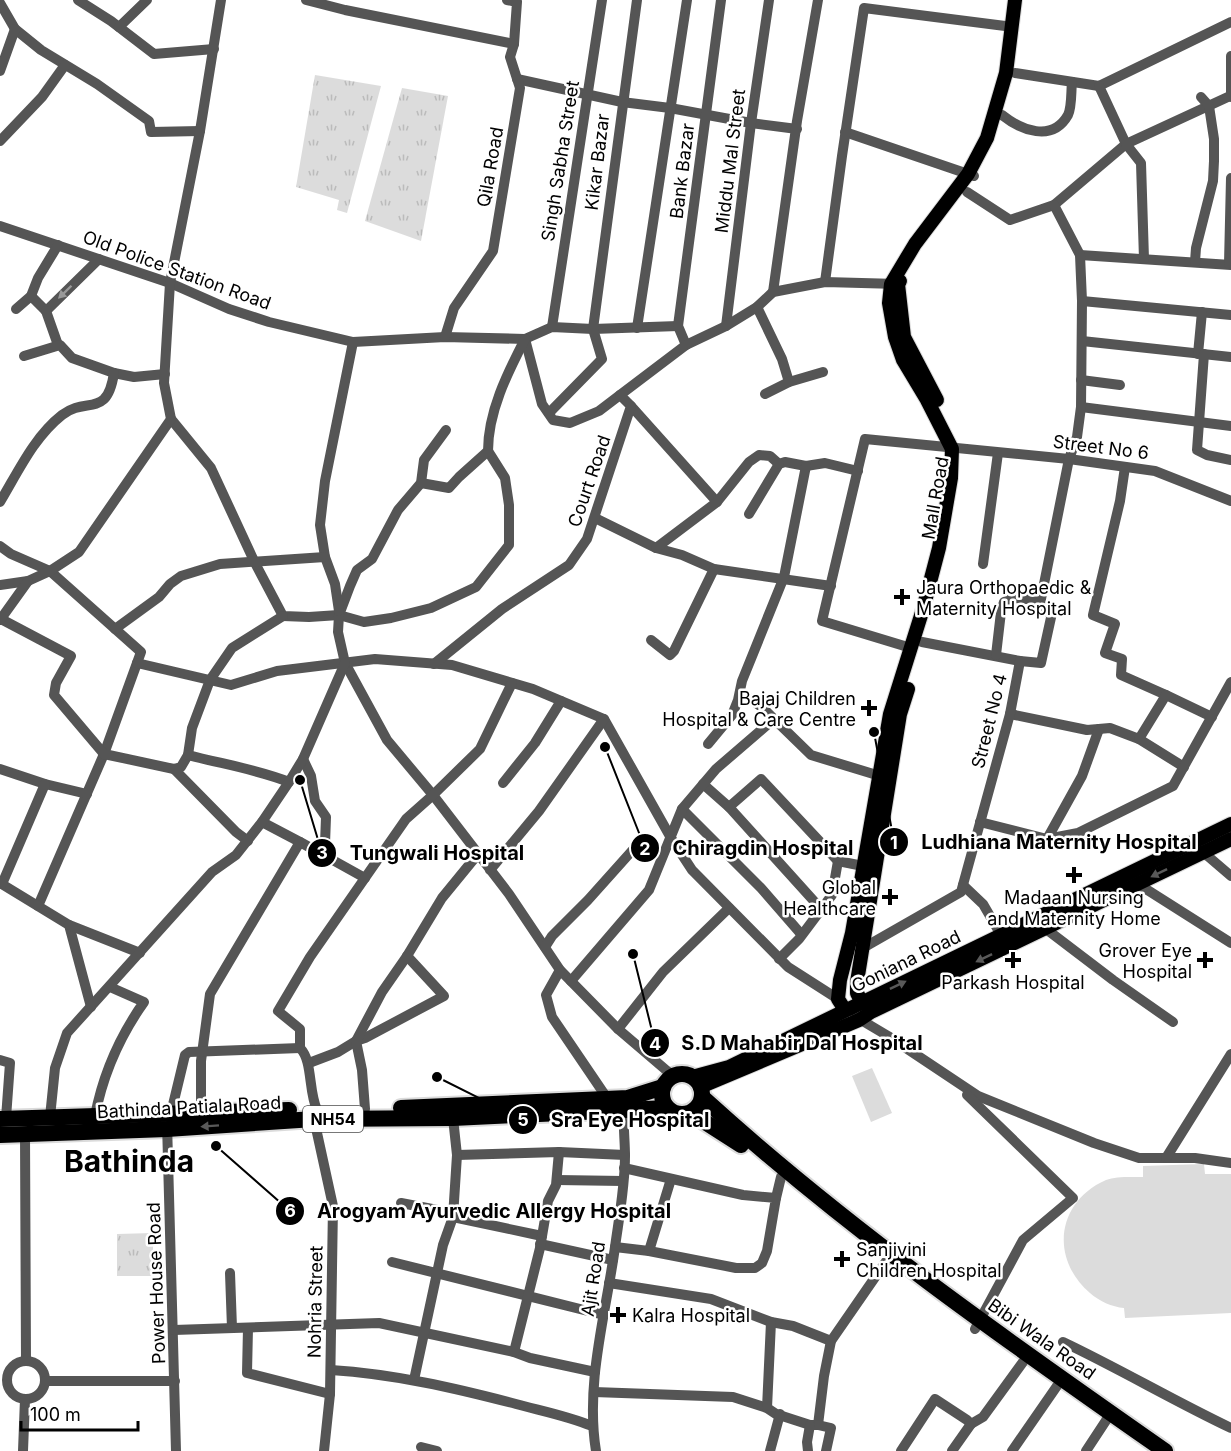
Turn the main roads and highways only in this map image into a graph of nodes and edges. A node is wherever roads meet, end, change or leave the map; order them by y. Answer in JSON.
{"nodes":[{"id":1,"x":1015,"y":0,"type":"edge"},
{"id":2,"x":1024,"y":0,"type":"edge"},
{"id":3,"x":971,"y":175,"type":"junction"},
{"id":4,"x":895,"y":284,"type":"junction"},
{"id":5,"x":916,"y":645,"type":"junction"},
{"id":6,"x":1231,"y":824,"type":"edge"},
{"id":7,"x":1231,"y":838,"type":"edge"},
{"id":8,"x":1134,"y":878,"type":"junction"},
{"id":9,"x":841,"y":1005,"type":"junction"},
{"id":10,"x":864,"y":1012,"type":"junction"},
{"id":11,"x":668,"y":1082,"type":"junction"},
{"id":12,"x":698,"y":1087,"type":"junction"},
{"id":13,"x":667,"y":1108,"type":"junction"},
{"id":14,"x":690,"y":1113,"type":"junction"},
{"id":15,"x":316,"y":1115,"type":"junction"},
{"id":16,"x":3,"y":1118,"type":"edge"},
{"id":17,"x":168,"y":1119,"type":"junction"},
{"id":18,"x":0,"y":1135,"type":"edge"},
{"id":19,"x":977,"y":1324,"type":"junction"},
{"id":20,"x":1161,"y":1450,"type":"edge"}],
"edges":[{"from":1,"to":3,"type":"main road"},
{"from":2,"to":3,"type":"main road"},
{"from":3,"to":4,"type":"main road"},
{"from":3,"to":4,"type":"main road"},
{"from":4,"to":5,"type":"main road","name":"Mall Road"},
{"from":5,"to":9,"type":"main road"},
{"from":5,"to":10,"type":"main road","name":"Mall Road"},
{"from":6,"to":8,"type":"main road","name":"Goniana Road"},
{"from":7,"to":8,"type":"main road","one_way":true},
{"from":8,"to":10,"type":"main road","one_way":true},
{"from":10,"to":8,"type":"main road","name":"Goniana Road","one_way":true},
{"from":9,"to":10,"type":"main road","name":"Goniana Road"},
{"from":9,"to":12,"type":"main road","name":"Goniana Road"},
{"from":10,"to":12,"type":"main road"},
{"from":11,"to":12,"type":"highway","number":"NH54"},
{"from":11,"to":13,"type":"highway"},
{"from":11,"to":15,"type":"highway","number":"NH54"},
{"from":12,"to":14,"type":"highway"},
{"from":12,"to":19,"type":"highway","name":"Bibi Wala Road","number":"NH54"},
{"from":13,"to":14,"type":"highway","number":"NH54"},
{"from":13,"to":15,"type":"highway","name":"Bathinda Patiala Road","number":"NH54"},
{"from":14,"to":19,"type":"highway","number":"NH54"},
{"from":15,"to":17,"type":"highway","name":"Bathinda Patiala Road","number":"NH54","one_way":true},
{"from":15,"to":17,"type":"highway","number":"NH54"},
{"from":16,"to":17,"type":"highway","number":"NH54"},
{"from":17,"to":18,"type":"highway","name":"Bathinda Patiala Road","number":"NH54"},
{"from":19,"to":20,"type":"highway","name":"Bibi Wala Road","number":"NH54"},
{"from":19,"to":20,"type":"highway","number":"NH54"}]}
